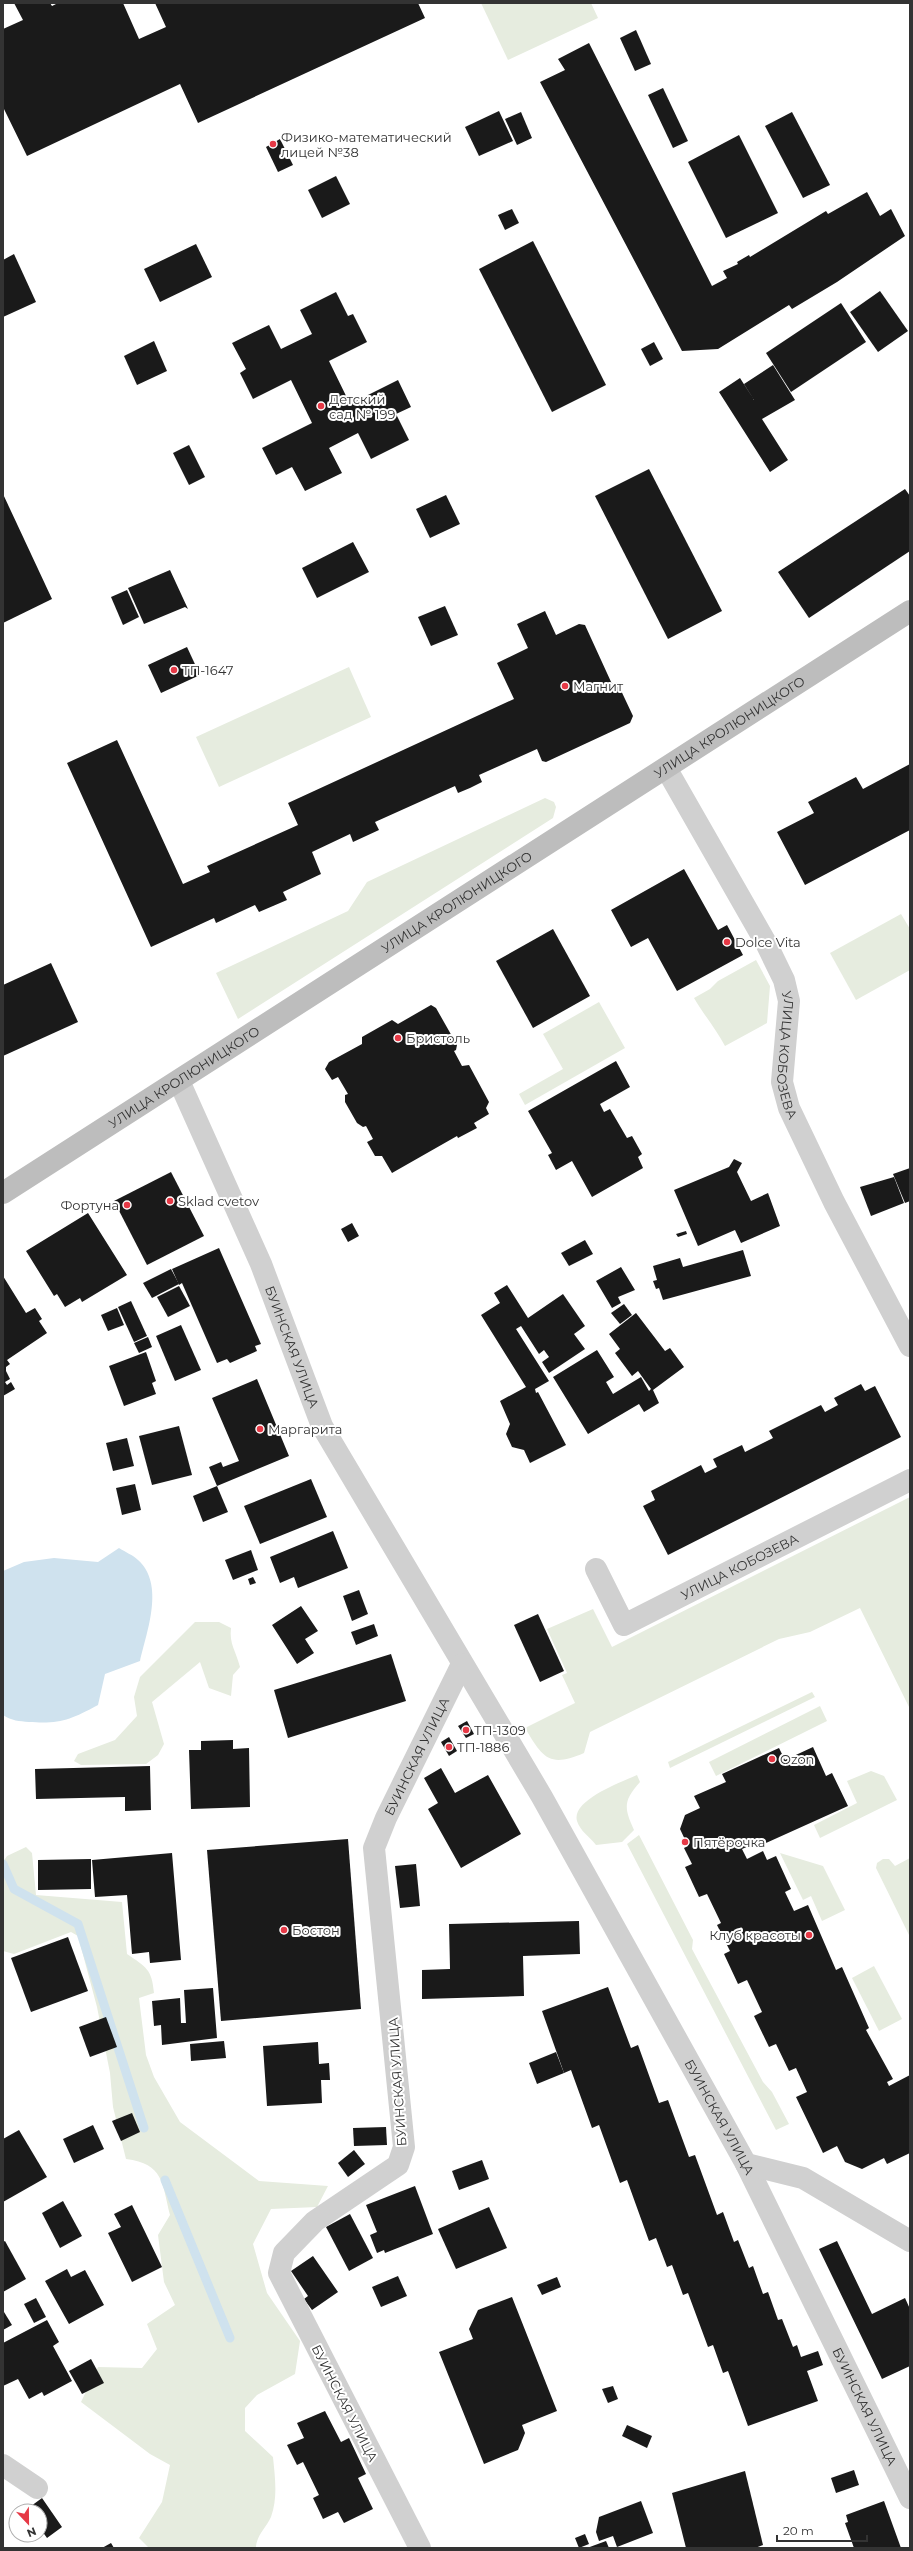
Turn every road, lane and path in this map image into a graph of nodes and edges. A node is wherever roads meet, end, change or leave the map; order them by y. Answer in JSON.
{"nodes":[{"id":1,"x":910,"y":611,"type":"edge"},
{"id":2,"x":666,"y":768,"type":"junction"},
{"id":3,"x":179,"y":1081,"type":"junction"},
{"id":4,"x":3,"y":1193,"type":"edge"},
{"id":5,"x":910,"y":1346,"type":"edge"},
{"id":6,"x":910,"y":1480,"type":"edge"},
{"id":7,"x":596,"y":1569,"type":"dead end"},
{"id":8,"x":462,"y":1664,"type":"junction"},
{"id":9,"x":746,"y":2164,"type":"junction"},
{"id":10,"x":910,"y":2241,"type":"edge"},
{"id":11,"x":3,"y":2465,"type":"edge"},
{"id":12,"x":37,"y":2488,"type":"dead end"},
{"id":13,"x":910,"y":2498,"type":"edge"},
{"id":14,"x":420,"y":2548,"type":"edge"}],
"edges":[{"from":1,"to":2,"type":"street","name":"УЛИЦА КРОЛЮНИЦКОГО"},
{"from":2,"to":3,"type":"street","name":"УЛИЦА КРОЛЮНИЦКОГО"},
{"from":2,"to":5,"type":"street","name":"УЛИЦА КОБОЗЕВА"},
{"from":3,"to":4,"type":"street","name":"УЛИЦА КРОЛЮНИЦКОГО"},
{"from":3,"to":8,"type":"street","name":"БУИНСКАЯ УЛИЦА"},
{"from":6,"to":7,"type":"street","name":"УЛИЦА КОБОЗЕВА"},
{"from":8,"to":9,"type":"street","name":"БУИНСКАЯ УЛИЦА"},
{"from":8,"to":14,"type":"street","name":"БУИНСКАЯ УЛИЦА"},
{"from":9,"to":10,"type":"street"},
{"from":9,"to":13,"type":"street","name":"БУИНСКАЯ УЛИЦА"},
{"from":11,"to":12,"type":"street"}]}
